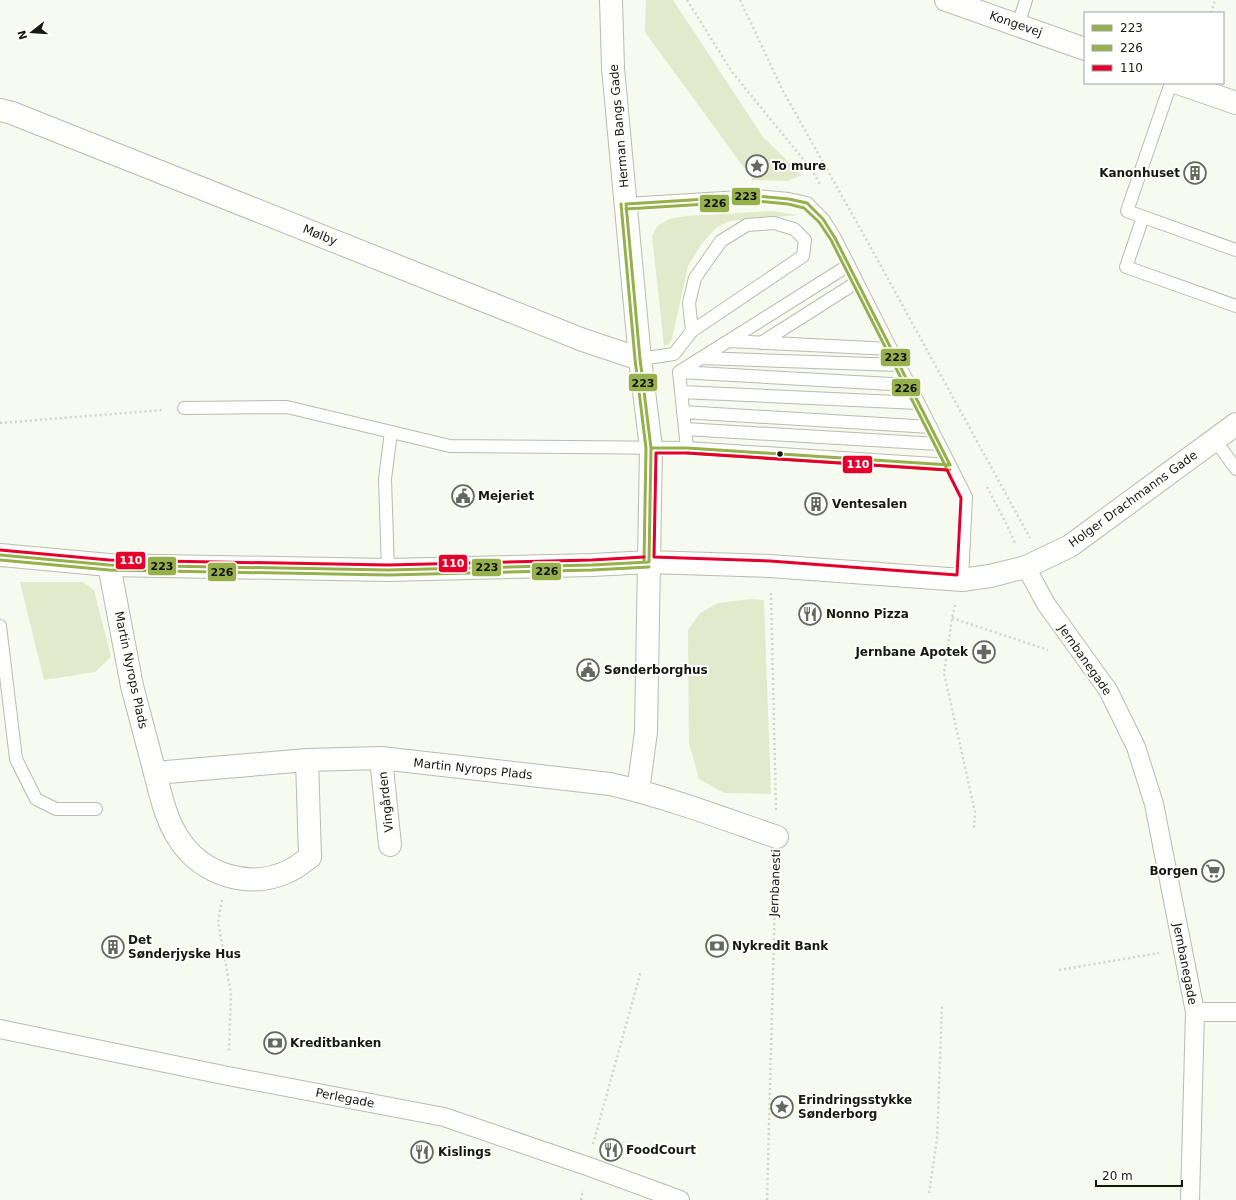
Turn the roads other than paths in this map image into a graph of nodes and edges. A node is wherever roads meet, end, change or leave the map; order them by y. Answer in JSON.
{"nodes":[{"id":1,"x":611,"y":0,"type":"edge"},
{"id":2,"x":946,"y":0,"type":"edge"},
{"id":3,"x":1026,"y":0,"type":"edge"},
{"id":4,"x":1018,"y":25,"type":"junction"},
{"id":5,"x":1084,"y":49,"type":"edge"},
{"id":6,"x":1171,"y":84,"type":"edge"},
{"id":7,"x":1181,"y":84,"type":"edge"},
{"id":8,"x":1236,"y":102,"type":"edge"},
{"id":9,"x":0,"y":110,"type":"edge"},
{"id":10,"x":626,"y":204,"type":"junction"},
{"id":11,"x":1143,"y":217,"type":"junction"},
{"id":12,"x":1236,"y":250,"type":"edge"},
{"id":13,"x":849,"y":265,"type":"junction"},
{"id":14,"x":857,"y":282,"type":"junction"},
{"id":15,"x":1236,"y":306,"type":"edge"},
{"id":16,"x":692,"y":331,"type":"junction"},
{"id":17,"x":729,"y":341,"type":"junction"},
{"id":18,"x":761,"y":343,"type":"junction"},
{"id":19,"x":891,"y":349,"type":"junction"},
{"id":20,"x":701,"y":358,"type":"junction"},
{"id":21,"x":640,"y":359,"type":"junction"},
{"id":22,"x":899,"y":365,"type":"junction"},
{"id":23,"x":679,"y":372,"type":"junction"},
{"id":24,"x":909,"y":385,"type":"junction"},
{"id":25,"x":680,"y":392,"type":"junction"},
{"id":26,"x":918,"y":403,"type":"junction"},
{"id":27,"x":184,"y":408,"type":"road end"},
{"id":28,"x":683,"y":412,"type":"junction"},
{"id":29,"x":1236,"y":424,"type":"edge"},
{"id":30,"x":931,"y":427,"type":"junction"},
{"id":31,"x":684,"y":429,"type":"junction"},
{"id":32,"x":391,"y":432,"type":"junction"},
{"id":33,"x":1215,"y":440,"type":"junction"},
{"id":34,"x":940,"y":444,"type":"junction"},
{"id":35,"x":651,"y":448,"type":"junction"},
{"id":36,"x":687,"y":448,"type":"junction"},
{"id":37,"x":950,"y":465,"type":"junction"},
{"id":38,"x":1236,"y":469,"type":"edge"},
{"id":39,"x":0,"y":555,"type":"edge"},
{"id":40,"x":649,"y":562,"type":"junction"},
{"id":41,"x":109,"y":565,"type":"junction"},
{"id":42,"x":1026,"y":568,"type":"junction"},
{"id":43,"x":388,"y":570,"type":"junction"},
{"id":44,"x":962,"y":580,"type":"junction"},
{"id":45,"x":0,"y":626,"type":"edge"},
{"id":46,"x":382,"y":758,"type":"junction"},
{"id":47,"x":307,"y":760,"type":"junction"},
{"id":48,"x":155,"y":774,"type":"junction"},
{"id":49,"x":638,"y":791,"type":"junction"},
{"id":50,"x":96,"y":809,"type":"dead end"},
{"id":51,"x":777,"y":838,"type":"road end"},
{"id":52,"x":390,"y":846,"type":"dead end"},
{"id":53,"x":1195,"y":1012,"type":"junction"},
{"id":54,"x":1236,"y":1012,"type":"edge"},
{"id":55,"x":0,"y":1029,"type":"edge"},
{"id":56,"x":680,"y":1200,"type":"edge"},
{"id":57,"x":1190,"y":1200,"type":"edge"}],
"edges":[{"from":1,"to":10,"type":"street","name":"Herman Bangs Gade"},
{"from":2,"to":4,"type":"street","name":"Kongevej"},
{"from":3,"to":4,"type":"lane"},
{"from":4,"to":5,"type":"street","name":"Kongevej"},
{"from":6,"to":11,"type":"lane"},
{"from":7,"to":8,"type":"street"},
{"from":9,"to":21,"type":"street","name":"Mølby"},
{"from":10,"to":13,"type":"lane"},
{"from":10,"to":21,"type":"street","name":"Herman Bangs Gade"},
{"from":11,"to":12,"type":"lane"},
{"from":11,"to":15,"type":"lane"},
{"from":13,"to":14,"type":"lane"},
{"from":13,"to":17,"type":"lane"},
{"from":14,"to":18,"type":"lane"},
{"from":14,"to":19,"type":"lane"},
{"from":16,"to":16,"type":"lane"},
{"from":16,"to":21,"type":"lane"},
{"from":17,"to":18,"type":"lane"},
{"from":17,"to":20,"type":"lane"},
{"from":18,"to":19,"type":"lane"},
{"from":19,"to":22,"type":"lane"},
{"from":20,"to":22,"type":"lane"},
{"from":20,"to":23,"type":"lane"},
{"from":21,"to":35,"type":"street","name":"Herman Bangs Gade"},
{"from":22,"to":24,"type":"lane"},
{"from":23,"to":24,"type":"lane"},
{"from":23,"to":25,"type":"lane"},
{"from":24,"to":26,"type":"lane"},
{"from":25,"to":26,"type":"lane"},
{"from":25,"to":28,"type":"lane"},
{"from":26,"to":30,"type":"lane"},
{"from":27,"to":32,"type":"lane"},
{"from":28,"to":30,"type":"lane"},
{"from":28,"to":31,"type":"lane"},
{"from":29,"to":33,"type":"street","name":"Holger Drachmanns Gade"},
{"from":30,"to":34,"type":"lane"},
{"from":31,"to":34,"type":"lane"},
{"from":31,"to":36,"type":"lane"},
{"from":32,"to":35,"type":"lane"},
{"from":32,"to":43,"type":"lane"},
{"from":33,"to":38,"type":"lane"},
{"from":33,"to":42,"type":"street","name":"Holger Drachmanns Gade"},
{"from":34,"to":37,"type":"lane"},
{"from":35,"to":36,"type":"lane"},
{"from":35,"to":40,"type":"street","name":"Herman Bangs Gade"},
{"from":36,"to":37,"type":"lane"},
{"from":37,"to":44,"type":"lane"},
{"from":39,"to":41,"type":"street"},
{"from":40,"to":43,"type":"street"},
{"from":40,"to":44,"type":"street"},
{"from":40,"to":49,"type":"street"},
{"from":41,"to":43,"type":"street"},
{"from":41,"to":48,"type":"street","name":"Martin Nyrops Plads"},
{"from":42,"to":44,"type":"street"},
{"from":42,"to":53,"type":"street","name":"Jernbanegade"},
{"from":45,"to":50,"type":"lane"},
{"from":46,"to":47,"type":"street","name":"Martin Nyrops Plads"},
{"from":46,"to":49,"type":"street","name":"Martin Nyrops Plads"},
{"from":46,"to":52,"type":"street","name":"Vingården"},
{"from":47,"to":48,"type":"street","name":"Martin Nyrops Plads"},
{"from":47,"to":48,"type":"street","name":"Martin Nyrops Plads"},
{"from":49,"to":51,"type":"street","name":"Martin Nyrops Plads"},
{"from":53,"to":54,"type":"street"},
{"from":53,"to":57,"type":"street","name":"Jernbanegade"},
{"from":55,"to":56,"type":"street","name":"Perlegade"}]}
